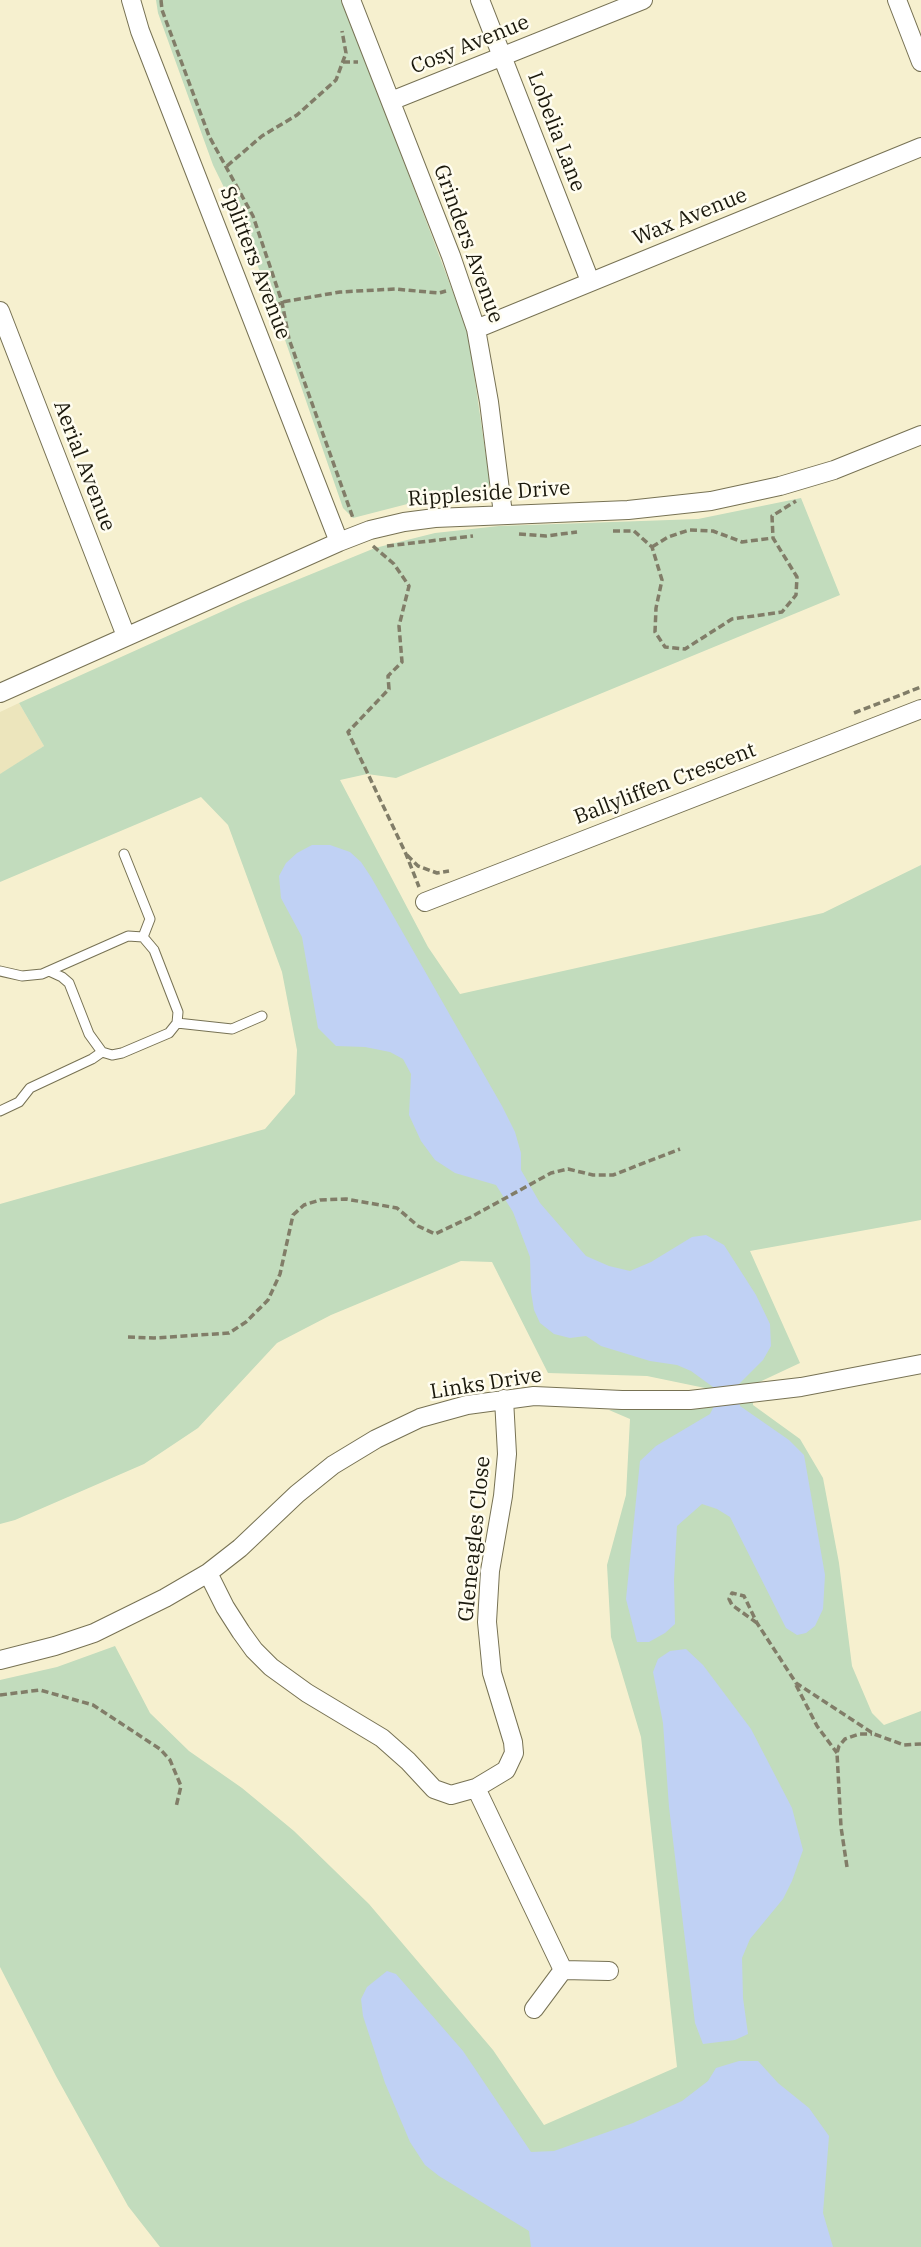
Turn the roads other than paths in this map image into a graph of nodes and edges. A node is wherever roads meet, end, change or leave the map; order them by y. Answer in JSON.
{"nodes":[{"id":1,"x":131,"y":0,"type":"edge"},
{"id":2,"x":351,"y":0,"type":"edge"},
{"id":3,"x":480,"y":0,"type":"edge"},
{"id":4,"x":643,"y":0,"type":"edge"},
{"id":5,"x":897,"y":0,"type":"edge"},
{"id":6,"x":502,"y":56,"type":"junction"},
{"id":7,"x":921,"y":62,"type":"edge"},
{"id":8,"x":391,"y":101,"type":"junction"},
{"id":9,"x":921,"y":147,"type":"edge"},
{"id":10,"x":590,"y":281,"type":"junction"},
{"id":11,"x":0,"y":312,"type":"edge"},
{"id":12,"x":476,"y":329,"type":"junction"},
{"id":13,"x":921,"y":435,"type":"edge"},
{"id":14,"x":503,"y":514,"type":"junction"},
{"id":15,"x":340,"y":541,"type":"junction"},
{"id":16,"x":126,"y":636,"type":"junction"},
{"id":17,"x":0,"y":693,"type":"edge"},
{"id":18,"x":921,"y":709,"type":"edge"},
{"id":19,"x":124,"y":854,"type":"dead end"},
{"id":20,"x":425,"y":902,"type":"road end"},
{"id":21,"x":143,"y":937,"type":"junction"},
{"id":22,"x":0,"y":971,"type":"edge"},
{"id":23,"x":50,"y":971,"type":"junction"},
{"id":24,"x":262,"y":1017,"type":"dead end"},
{"id":25,"x":177,"y":1023,"type":"junction"},
{"id":26,"x":102,"y":1052,"type":"junction"},
{"id":27,"x":0,"y":1111,"type":"edge"},
{"id":28,"x":921,"y":1364,"type":"edge"},
{"id":29,"x":504,"y":1399,"type":"junction"},
{"id":30,"x":208,"y":1573,"type":"junction"},
{"id":31,"x":0,"y":1660,"type":"edge"},
{"id":32,"x":476,"y":1788,"type":"junction"},
{"id":33,"x":563,"y":1970,"type":"junction"},
{"id":34,"x":609,"y":1971,"type":"dead end"},
{"id":35,"x":534,"y":2009,"type":"dead end"}],
"edges":[{"from":1,"to":15,"type":"street","name":"Splitters Avenue"},
{"from":2,"to":8,"type":"street","name":"Grinders Avenue"},
{"from":3,"to":6,"type":"street","name":"Lobelia Lane"},
{"from":4,"to":6,"type":"street","name":"Cosy Avenue"},
{"from":5,"to":7,"type":"street"},
{"from":6,"to":8,"type":"street","name":"Cosy Avenue"},
{"from":6,"to":10,"type":"street","name":"Lobelia Lane"},
{"from":8,"to":12,"type":"street","name":"Grinders Avenue"},
{"from":9,"to":10,"type":"street","name":"Wax Avenue"},
{"from":10,"to":12,"type":"street","name":"Wax Avenue"},
{"from":11,"to":16,"type":"street","name":"Aerial Avenue"},
{"from":12,"to":14,"type":"street","name":"Grinders Avenue"},
{"from":13,"to":14,"type":"street","name":"Rippleside Drive"},
{"from":14,"to":15,"type":"street","name":"Rippleside Drive"},
{"from":15,"to":16,"type":"street","name":"Rippleside Drive"},
{"from":16,"to":17,"type":"street","name":"Rippleside Drive"},
{"from":18,"to":20,"type":"street","name":"Ballyliffen Crescent"},
{"from":19,"to":21,"type":"lane"},
{"from":21,"to":23,"type":"lane"},
{"from":21,"to":25,"type":"lane"},
{"from":22,"to":23,"type":"lane"},
{"from":23,"to":26,"type":"lane"},
{"from":24,"to":25,"type":"lane"},
{"from":25,"to":26,"type":"lane"},
{"from":26,"to":27,"type":"lane"},
{"from":28,"to":29,"type":"street","name":"Links Drive"},
{"from":29,"to":30,"type":"street","name":"Links Drive"},
{"from":29,"to":32,"type":"street","name":"Gleneagles Close"},
{"from":30,"to":31,"type":"street","name":"Links Drive"},
{"from":30,"to":32,"type":"street","name":"Gleneagles Close"},
{"from":32,"to":33,"type":"street"},
{"from":33,"to":34,"type":"street"},
{"from":33,"to":35,"type":"street"}]}
